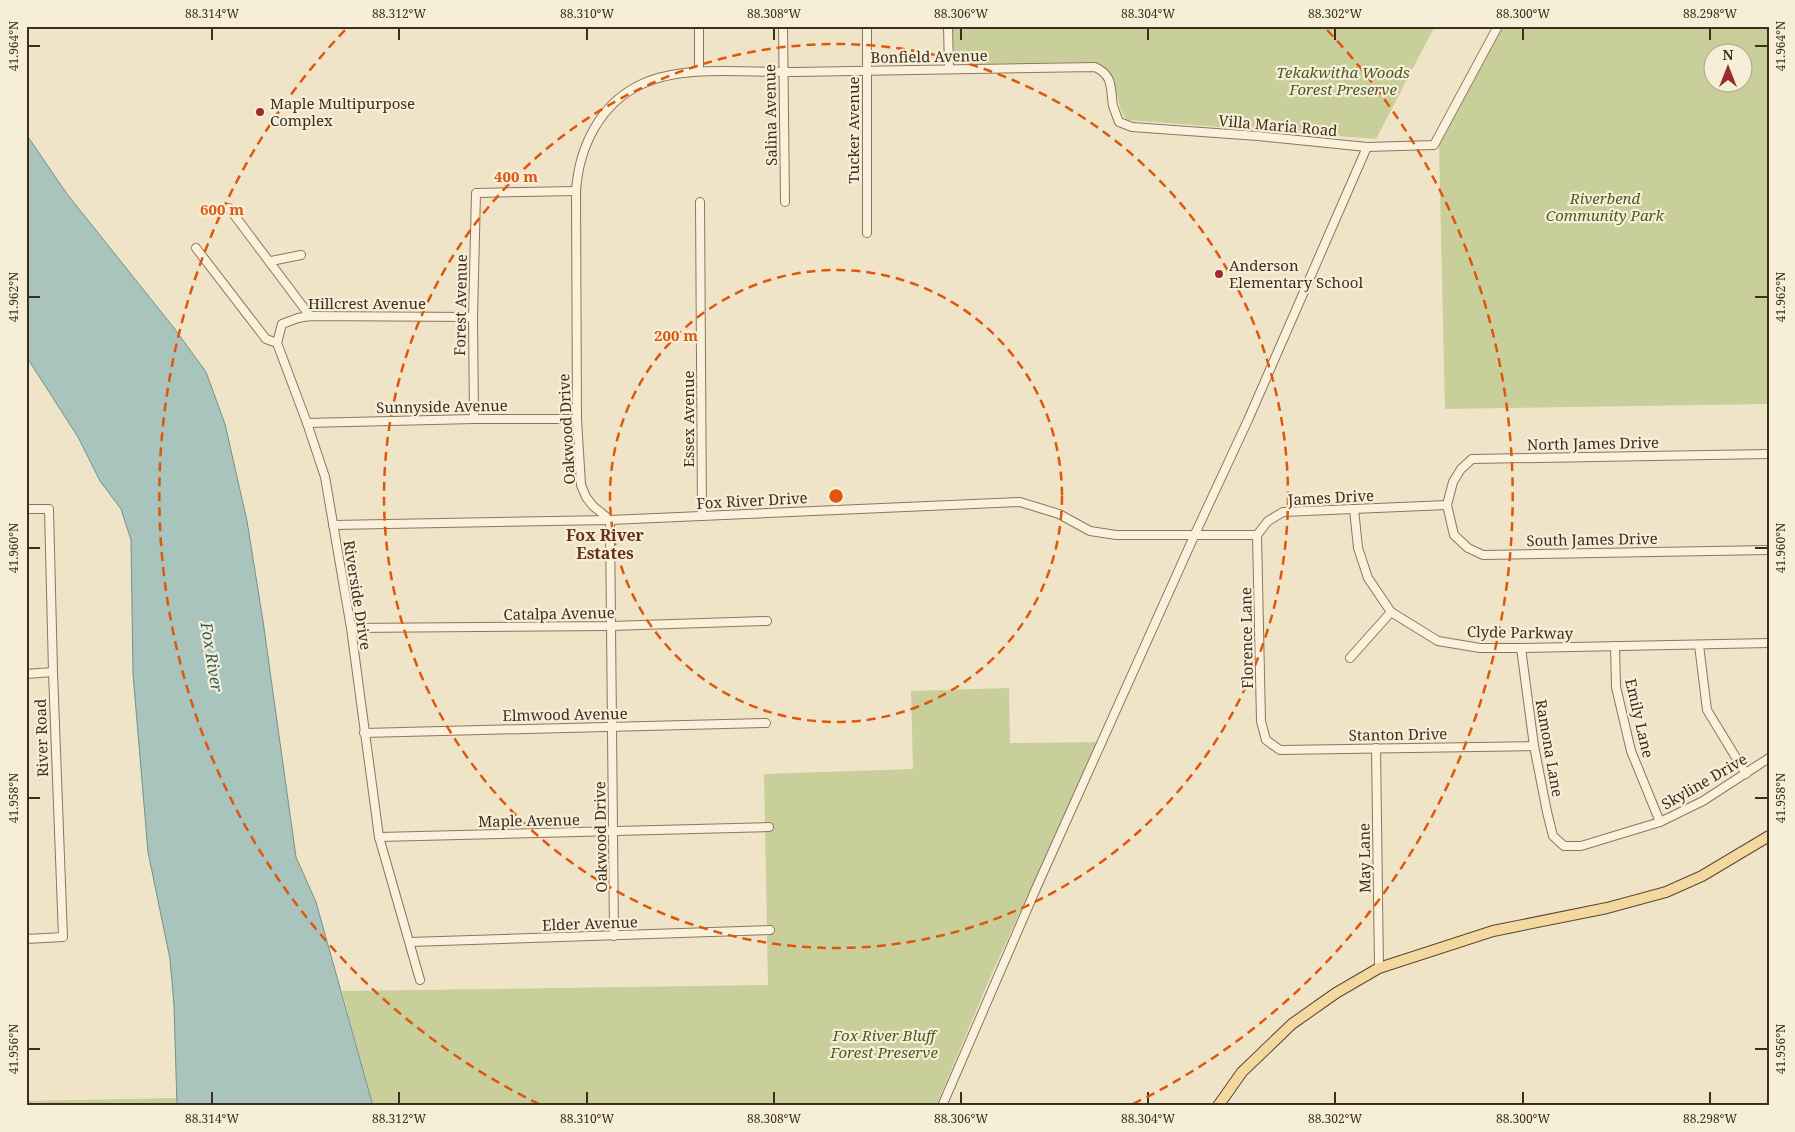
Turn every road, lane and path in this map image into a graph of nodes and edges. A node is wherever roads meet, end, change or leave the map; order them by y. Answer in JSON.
{"nodes":[{"id":1,"x":699,"y":26,"type":"edge"},
{"id":2,"x":783,"y":26,"type":"edge"},
{"id":3,"x":867,"y":26,"type":"edge"},
{"id":4,"x":948,"y":26,"type":"edge"},
{"id":5,"x":1498,"y":26,"type":"edge"},
{"id":6,"x":949,"y":70,"type":"junction"},
{"id":7,"x":699,"y":71,"type":"junction"},
{"id":8,"x":867,"y":71,"type":"junction"},
{"id":9,"x":784,"y":72,"type":"junction"},
{"id":10,"x":1119,"y":122,"type":"joint"},
{"id":11,"x":1367,"y":147,"type":"junction"},
{"id":12,"x":576,"y":191,"type":"junction"},
{"id":13,"x":700,"y":202,"type":"dead end"},
{"id":14,"x":785,"y":202,"type":"dead end"},
{"id":15,"x":229,"y":208,"type":"dead end"},
{"id":16,"x":868,"y":233,"type":"dead end"},
{"id":17,"x":196,"y":248,"type":"dead end"},
{"id":18,"x":301,"y":255,"type":"dead end"},
{"id":19,"x":271,"y":261,"type":"junction"},
{"id":20,"x":310,"y":316,"type":"junction"},
{"id":21,"x":473,"y":317,"type":"junction"},
{"id":22,"x":277,"y":343,"type":"junction"},
{"id":23,"x":474,"y":419,"type":"junction"},
{"id":24,"x":577,"y":419,"type":"junction"},
{"id":25,"x":307,"y":423,"type":"junction"},
{"id":26,"x":1769,"y":454,"type":"edge"},
{"id":27,"x":1447,"y":505,"type":"junction"},
{"id":28,"x":26,"y":509,"type":"edge"},
{"id":29,"x":1354,"y":509,"type":"junction"},
{"id":30,"x":702,"y":516,"type":"junction"},
{"id":31,"x":610,"y":520,"type":"junction"},
{"id":32,"x":333,"y":525,"type":"junction"},
{"id":33,"x":1195,"y":534,"type":"junction"},
{"id":34,"x":1257,"y":535,"type":"junction"},
{"id":35,"x":1769,"y":550,"type":"edge"},
{"id":36,"x":1391,"y":612,"type":"junction"},
{"id":37,"x":767,"y":621,"type":"dead end"},
{"id":38,"x":611,"y":626,"type":"junction"},
{"id":39,"x":351,"y":628,"type":"junction"},
{"id":40,"x":1769,"y":643,"type":"edge"},
{"id":41,"x":1699,"y":645,"type":"junction"},
{"id":42,"x":1616,"y":646,"type":"junction"},
{"id":43,"x":1521,"y":648,"type":"junction"},
{"id":44,"x":1350,"y":658,"type":"dead end"},
{"id":45,"x":53,"y":672,"type":"junction"},
{"id":46,"x":26,"y":674,"type":"edge"},
{"id":47,"x":766,"y":724,"type":"dead end"},
{"id":48,"x":612,"y":727,"type":"junction"},
{"id":49,"x":364,"y":733,"type":"junction"},
{"id":50,"x":1266,"y":740,"type":"joint"},
{"id":51,"x":1534,"y":746,"type":"junction"},
{"id":52,"x":1376,"y":748,"type":"junction"},
{"id":53,"x":1769,"y":758,"type":"edge"},
{"id":54,"x":1746,"y":774,"type":"junction"},
{"id":55,"x":1660,"y":822,"type":"junction"},
{"id":56,"x":769,"y":827,"type":"dead end"},
{"id":57,"x":614,"y":832,"type":"junction"},
{"id":58,"x":1769,"y":836,"type":"edge"},
{"id":59,"x":380,"y":837,"type":"junction"},
{"id":60,"x":1564,"y":846,"type":"joint"},
{"id":61,"x":770,"y":930,"type":"dead end"},
{"id":62,"x":614,"y":936,"type":"junction"},
{"id":63,"x":26,"y":939,"type":"edge"},
{"id":64,"x":410,"y":942,"type":"junction"},
{"id":65,"x":1379,"y":968,"type":"junction"},
{"id":66,"x":420,"y":980,"type":"dead end"},
{"id":67,"x":942,"y":1106,"type":"edge"},
{"id":68,"x":1218,"y":1106,"type":"edge"}],
"edges":[{"from":1,"to":7,"type":"street"},
{"from":2,"to":9,"type":"street","name":"Salina Avenue"},
{"from":3,"to":8,"type":"street","name":"Tucker Avenue"},
{"from":4,"to":6,"type":"street"},
{"from":5,"to":11,"type":"street","name":"Villa Maria Road"},
{"from":6,"to":8,"type":"street","name":"Bonfield Avenue"},
{"from":6,"to":10,"type":"street","name":"Bonfield Avenue"},
{"from":7,"to":9,"type":"street","name":"Bonfield Avenue"},
{"from":7,"to":12,"type":"street","name":"Oakwood Drive"},
{"from":8,"to":9,"type":"street","name":"Bonfield Avenue"},
{"from":8,"to":16,"type":"street","name":"Tucker Avenue"},
{"from":9,"to":14,"type":"street","name":"Salina Avenue"},
{"from":10,"to":11,"type":"street","name":"Villa Maria Road"},
{"from":11,"to":33,"type":"street"},
{"from":12,"to":21,"type":"street","name":"Forest Avenue"},
{"from":12,"to":24,"type":"street","name":"Oakwood Drive"},
{"from":13,"to":30,"type":"street","name":"Essex Avenue"},
{"from":15,"to":19,"type":"street"},
{"from":17,"to":22,"type":"street"},
{"from":18,"to":19,"type":"street"},
{"from":19,"to":20,"type":"street"},
{"from":20,"to":21,"type":"street","name":"Hillcrest Avenue"},
{"from":20,"to":22,"type":"street","name":"Hillcrest Avenue"},
{"from":21,"to":23,"type":"street","name":"Forest Avenue"},
{"from":22,"to":25,"type":"street","name":"Riverside Drive"},
{"from":23,"to":24,"type":"street","name":"Sunnyside Avenue"},
{"from":23,"to":25,"type":"street","name":"Sunnyside Avenue"},
{"from":24,"to":31,"type":"street","name":"Oakwood Drive"},
{"from":25,"to":32,"type":"street","name":"Riverside Drive"},
{"from":26,"to":27,"type":"street","name":"North James Drive"},
{"from":27,"to":29,"type":"street","name":"James Drive"},
{"from":27,"to":35,"type":"street","name":"South James Drive"},
{"from":28,"to":45,"type":"street","name":"River Road"},
{"from":29,"to":34,"type":"street","name":"James Drive"},
{"from":29,"to":36,"type":"street","name":"Clyde Parkway"},
{"from":30,"to":31,"type":"street","name":"Fox River Drive"},
{"from":30,"to":33,"type":"street","name":"Fox River Drive"},
{"from":31,"to":32,"type":"street","name":"Fox River Drive"},
{"from":31,"to":38,"type":"street","name":"Oakwood Drive"},
{"from":32,"to":39,"type":"street","name":"Riverside Drive"},
{"from":33,"to":34,"type":"street"},
{"from":33,"to":67,"type":"street"},
{"from":34,"to":50,"type":"street","name":"Florence Lane"},
{"from":36,"to":43,"type":"street","name":"Clyde Parkway"},
{"from":36,"to":44,"type":"street"},
{"from":37,"to":38,"type":"street","name":"Catalpa Avenue"},
{"from":38,"to":39,"type":"street","name":"Catalpa Avenue"},
{"from":38,"to":48,"type":"street","name":"Oakwood Drive"},
{"from":39,"to":49,"type":"street","name":"Riverside Drive"},
{"from":40,"to":41,"type":"street","name":"Clyde Parkway"},
{"from":41,"to":42,"type":"street","name":"Clyde Parkway"},
{"from":41,"to":54,"type":"street"},
{"from":42,"to":43,"type":"street","name":"Clyde Parkway"},
{"from":42,"to":55,"type":"street","name":"Emily Lane"},
{"from":43,"to":51,"type":"street","name":"Ramona Lane"},
{"from":45,"to":46,"type":"street"},
{"from":45,"to":63,"type":"street","name":"River Road"},
{"from":47,"to":48,"type":"street","name":"Elmwood Avenue"},
{"from":48,"to":49,"type":"street","name":"Elmwood Avenue"},
{"from":48,"to":57,"type":"street","name":"Oakwood Drive"},
{"from":49,"to":59,"type":"street","name":"Riverside Drive"},
{"from":50,"to":52,"type":"street","name":"Stanton Drive"},
{"from":51,"to":52,"type":"street","name":"Stanton Drive"},
{"from":51,"to":60,"type":"street","name":"Ramona Lane"},
{"from":52,"to":65,"type":"street","name":"May Lane"},
{"from":53,"to":54,"type":"street","name":"Skyline Drive"},
{"from":54,"to":55,"type":"street","name":"Skyline Drive"},
{"from":55,"to":60,"type":"street","name":"Skyline Drive"},
{"from":56,"to":57,"type":"street","name":"Maple Avenue"},
{"from":57,"to":59,"type":"street","name":"Maple Avenue"},
{"from":57,"to":62,"type":"street","name":"Oakwood Drive"},
{"from":58,"to":65,"type":"main road"},
{"from":59,"to":64,"type":"street","name":"Riverside Drive"},
{"from":61,"to":62,"type":"street","name":"Elder Avenue"},
{"from":62,"to":64,"type":"street","name":"Elder Avenue"},
{"from":64,"to":66,"type":"street","name":"Riverside Drive"},
{"from":65,"to":68,"type":"main road"}]}
